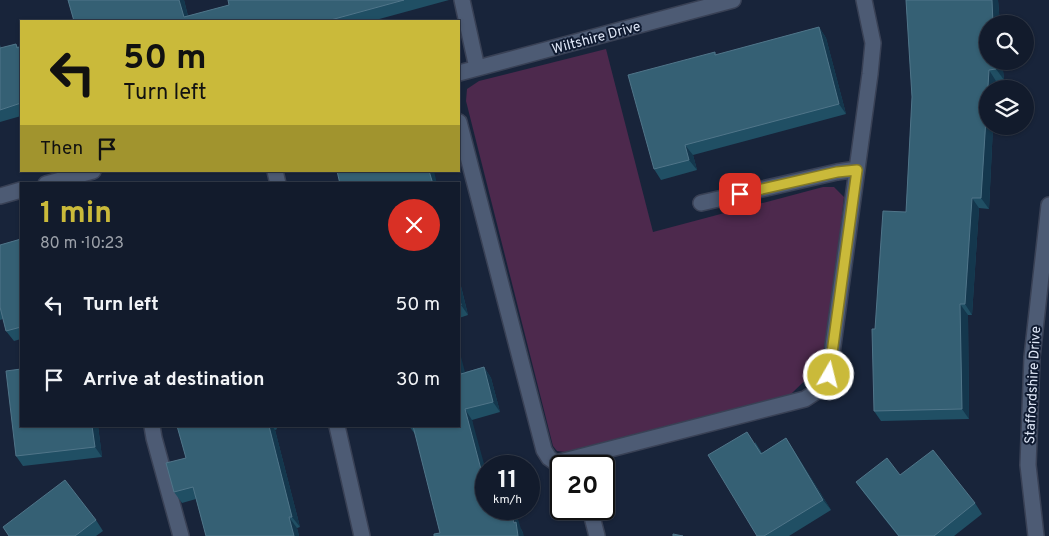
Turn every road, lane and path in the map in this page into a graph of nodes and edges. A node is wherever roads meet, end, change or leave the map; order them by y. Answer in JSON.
{"nodes":[{"id":1,"x":462,"y":0,"type":"edge"},
{"id":2,"x":734,"y":0,"type":"edge"},
{"id":3,"x":864,"y":0,"type":"edge"},
{"id":4,"x":478,"y":68,"type":"junction"},
{"id":5,"x":460,"y":73,"type":"edge"},
{"id":6,"x":460,"y":126,"type":"edge"},
{"id":7,"x":857,"y":170,"type":"junction"},
{"id":8,"x":89,"y":172,"type":"edge"},
{"id":9,"x":53,"y":182,"type":"edge"},
{"id":10,"x":20,"y":190,"type":"edge"},
{"id":11,"x":0,"y":196,"type":"edge"},
{"id":12,"x":701,"y":203,"type":"dead end"},
{"id":13,"x":1049,"y":205,"type":"edge"},
{"id":14,"x":152,"y":427,"type":"edge"},
{"id":15,"x":337,"y":427,"type":"edge"},
{"id":16,"x":603,"y":455,"type":"edge"},
{"id":17,"x":550,"y":459,"type":"edge"},
{"id":18,"x":593,"y":520,"type":"edge"},
{"id":19,"x":182,"y":536,"type":"edge"},
{"id":20,"x":362,"y":536,"type":"edge"},
{"id":21,"x":597,"y":536,"type":"edge"},
{"id":22,"x":1036,"y":536,"type":"edge"}],
"edges":[{"from":1,"to":4,"type":"street"},
{"from":2,"to":4,"type":"street","name":"Wiltshire Drive"},
{"from":3,"to":7,"type":"street"},
{"from":4,"to":5,"type":"street","name":"Wiltshire Drive"},
{"from":6,"to":17,"type":"street"},
{"from":7,"to":12,"type":"street"},
{"from":7,"to":16,"type":"street"},
{"from":8,"to":9,"type":"street"},
{"from":10,"to":11,"type":"street"},
{"from":13,"to":22,"type":"street","name":"Staffordshire Drive"},
{"from":14,"to":19,"type":"street"},
{"from":15,"to":20,"type":"street"},
{"from":18,"to":21,"type":"street"}]}
